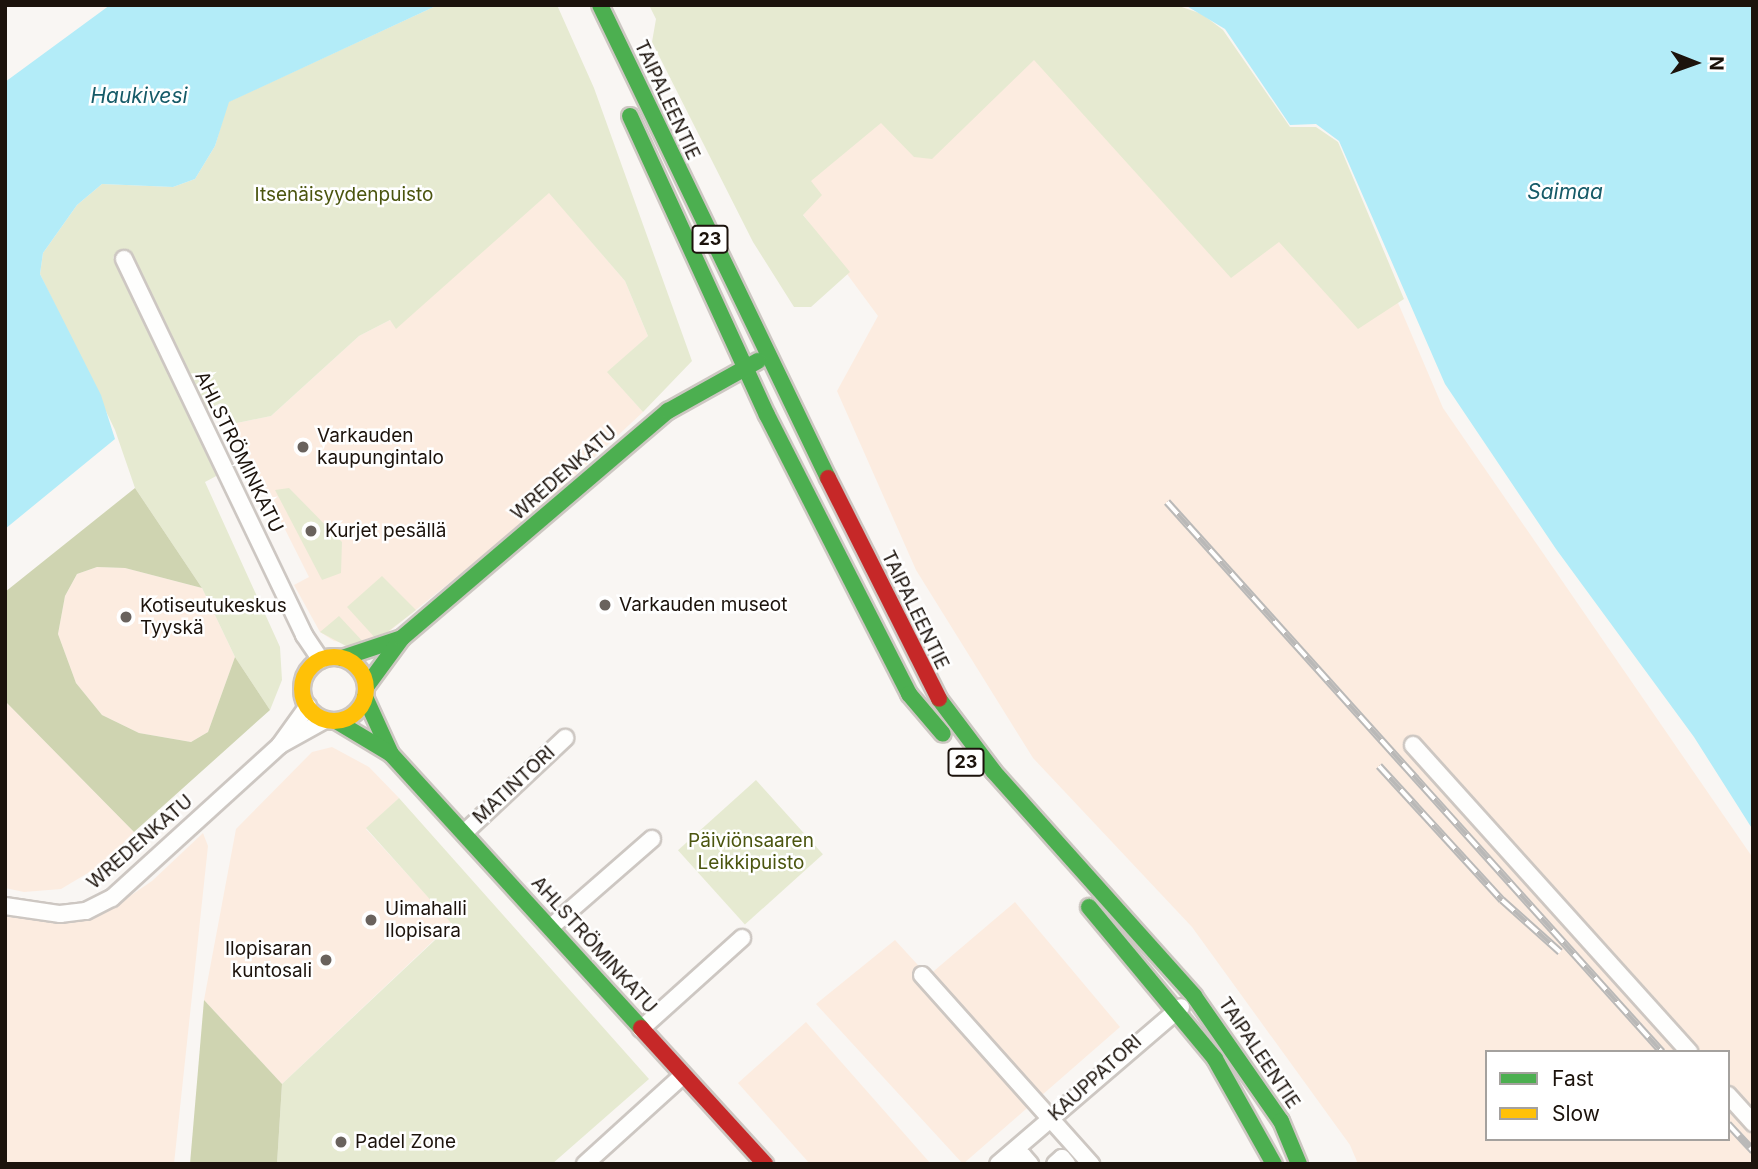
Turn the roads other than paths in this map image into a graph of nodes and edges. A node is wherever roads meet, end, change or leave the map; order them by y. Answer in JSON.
{"nodes":[{"id":1,"x":600,"y":5,"type":"edge"},
{"id":2,"x":624,"y":104,"type":"dead end"},
{"id":3,"x":124,"y":259,"type":"dead end"},
{"id":4,"x":766,"y":357,"type":"junction"},
{"id":5,"x":744,"y":367,"type":"junction"},
{"id":6,"x":402,"y":638,"type":"junction"},
{"id":7,"x":342,"y":658,"type":"junction"},
{"id":8,"x":321,"y":660,"type":"junction"},
{"id":9,"x":366,"y":692,"type":"junction"},
{"id":10,"x":307,"y":706,"type":"junction"},
{"id":11,"x":330,"y":720,"type":"junction"},
{"id":12,"x":565,"y":738,"type":"dead end"},
{"id":13,"x":279,"y":745,"type":"junction"},
{"id":14,"x":1413,"y":745,"type":"dead end"},
{"id":15,"x":391,"y":754,"type":"junction"},
{"id":16,"x":464,"y":833,"type":"junction"},
{"id":17,"x":652,"y":839,"type":"dead end"},
{"id":18,"x":5,"y":905,"type":"edge"},
{"id":19,"x":551,"y":927,"type":"junction"},
{"id":20,"x":741,"y":938,"type":"dead end"},
{"id":21,"x":922,"y":975,"type":"dead end"},
{"id":22,"x":1194,"y":996,"type":"junction"},
{"id":23,"x":1176,"y":1011,"type":"junction"},
{"id":24,"x":641,"y":1029,"type":"junction"},
{"id":25,"x":1687,"y":1050,"type":"edge"},
{"id":26,"x":683,"y":1074,"type":"junction"},
{"id":27,"x":1730,"y":1097,"type":"edge"},
{"id":28,"x":1050,"y":1119,"type":"junction"},
{"id":29,"x":1753,"y":1123,"type":"edge"},
{"id":30,"x":585,"y":1164,"type":"edge"},
{"id":31,"x":765,"y":1164,"type":"edge"},
{"id":32,"x":998,"y":1164,"type":"edge"},
{"id":33,"x":1014,"y":1164,"type":"edge"},
{"id":34,"x":1030,"y":1164,"type":"edge"},
{"id":35,"x":1055,"y":1164,"type":"edge"},
{"id":36,"x":1067,"y":1164,"type":"edge"},
{"id":37,"x":1091,"y":1164,"type":"edge"},
{"id":38,"x":1273,"y":1164,"type":"edge"},
{"id":39,"x":1299,"y":1164,"type":"edge"}],
"edges":[{"from":1,"to":4,"type":"main road","name":"TAIPALEENTIE","number":"23"},
{"from":2,"to":5,"type":"main road","name":"TAIPALEENTIE","number":"23"},
{"from":3,"to":8,"type":"street","name":"AHLSTRÖMINKATU"},
{"from":4,"to":5,"type":"main road","name":"WREDENKATU"},
{"from":4,"to":22,"type":"main road","name":"TAIPALEENTIE","number":"23"},
{"from":5,"to":6,"type":"main road","name":"WREDENKATU"},
{"from":5,"to":23,"type":"main road","name":"TAIPALEENTIE","number":"23"},
{"from":6,"to":7,"type":"main road","name":"WREDENKATU"},
{"from":6,"to":9,"type":"main road","name":"WREDENKATU"},
{"from":7,"to":8,"type":"main road"},
{"from":7,"to":9,"type":"main road"},
{"from":8,"to":10,"type":"main road"},
{"from":9,"to":11,"type":"main road"},
{"from":9,"to":15,"type":"main road","name":"AHLSTRÖMINKATU"},
{"from":10,"to":11,"type":"main road"},
{"from":10,"to":13,"type":"street","name":"WREDENKATU"},
{"from":11,"to":13,"type":"street","name":"WREDENKATU"},
{"from":11,"to":15,"type":"main road","name":"AHLSTRÖMINKATU"},
{"from":12,"to":16,"type":"street","name":"MATINTORI"},
{"from":13,"to":18,"type":"street","name":"WREDENKATU"},
{"from":14,"to":25,"type":"street"},
{"from":15,"to":16,"type":"main road","name":"AHLSTRÖMINKATU"},
{"from":16,"to":19,"type":"main road","name":"AHLSTRÖMINKATU"},
{"from":17,"to":19,"type":"street"},
{"from":19,"to":24,"type":"main road","name":"AHLSTRÖMINKATU"},
{"from":20,"to":24,"type":"street"},
{"from":21,"to":28,"type":"street"},
{"from":22,"to":23,"type":"street","name":"KAUPPATORI"},
{"from":22,"to":39,"type":"main road","name":"TAIPALEENTIE","number":"23"},
{"from":23,"to":28,"type":"street","name":"KAUPPATORI"},
{"from":23,"to":38,"type":"main road","name":"TAIPALEENTIE","number":"23"},
{"from":24,"to":26,"type":"main road","name":"AHLSTRÖMINKATU"},
{"from":26,"to":30,"type":"street"},
{"from":26,"to":31,"type":"main road","name":"AHLSTRÖMINKATU"},
{"from":27,"to":29,"type":"street"},
{"from":28,"to":32,"type":"street","name":"KAUPPATORI"},
{"from":28,"to":37,"type":"street"},
{"from":33,"to":34,"type":"street"},
{"from":35,"to":36,"type":"street"}]}
